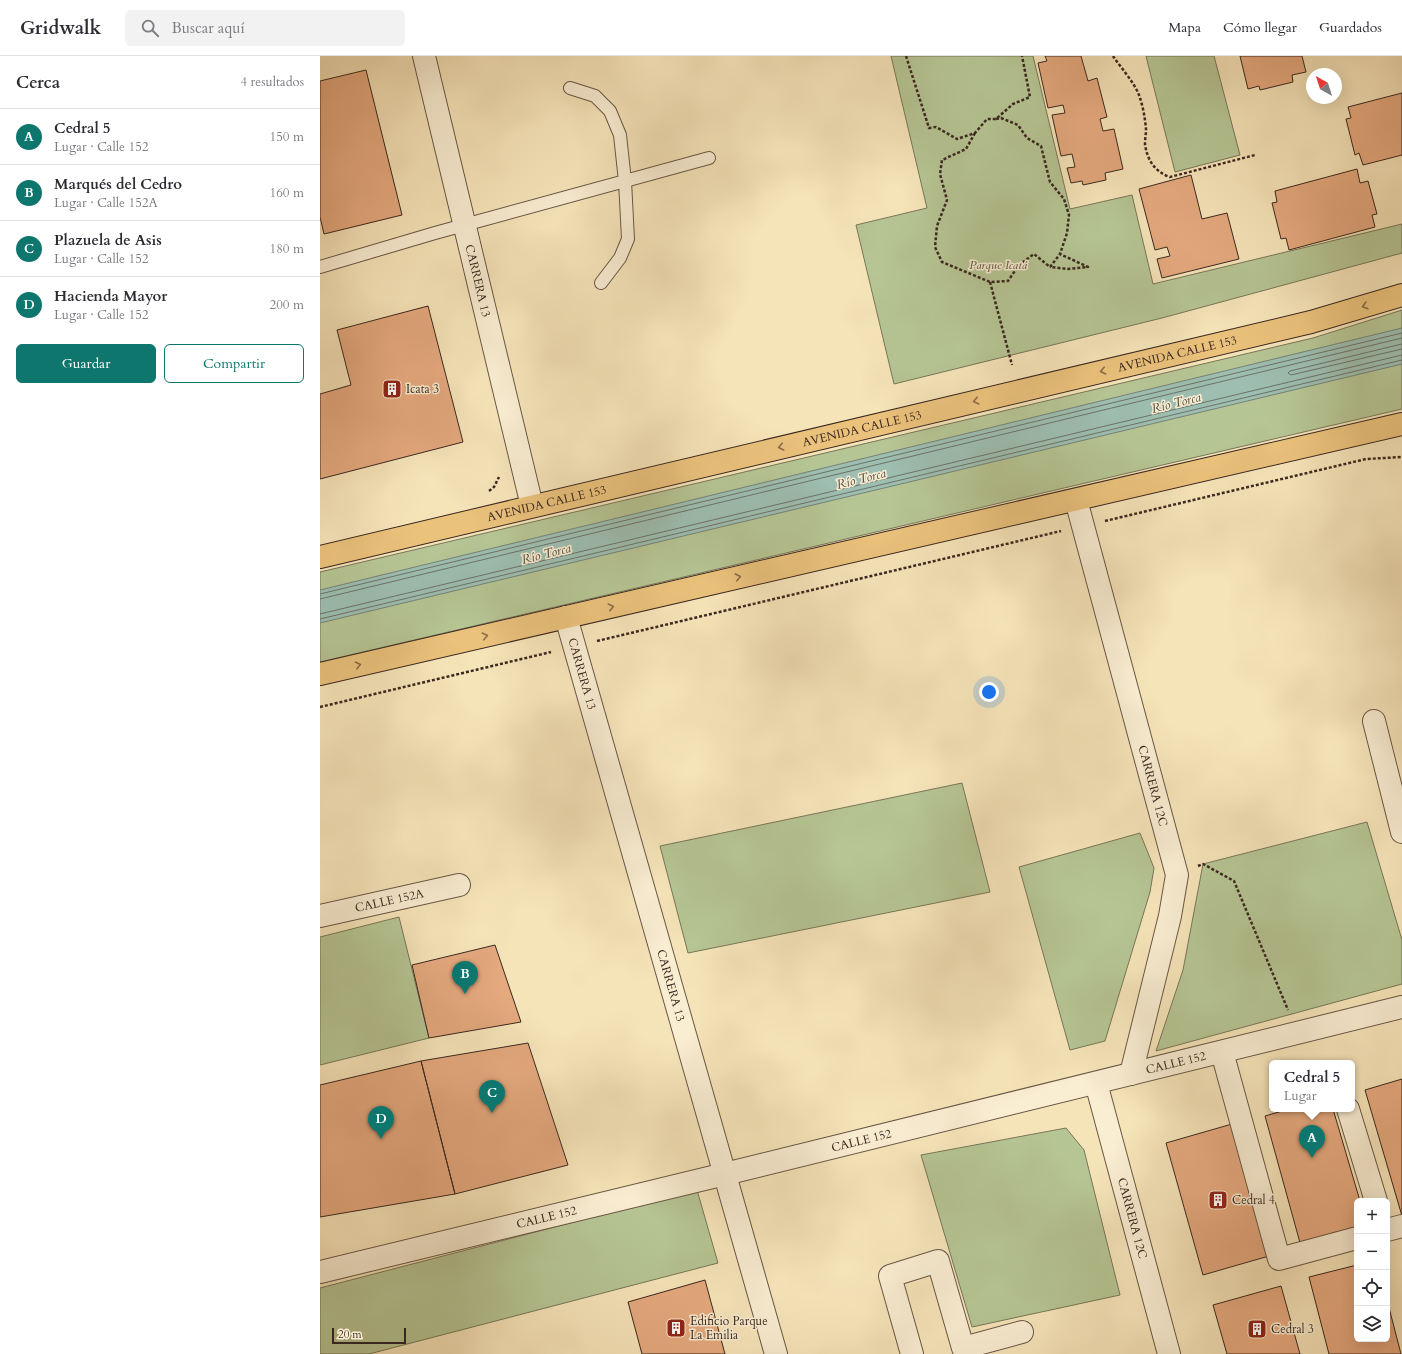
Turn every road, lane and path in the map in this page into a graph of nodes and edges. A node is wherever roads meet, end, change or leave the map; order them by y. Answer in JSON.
{"nodes":[{"id":1,"x":424,"y":56,"type":"edge"},
{"id":2,"x":906,"y":56,"type":"edge"},
{"id":3,"x":1022,"y":56,"type":"edge"},
{"id":4,"x":1113,"y":56,"type":"edge"},
{"id":5,"x":570,"y":88,"type":"dead end"},
{"id":6,"x":996,"y":119,"type":"junction"},
{"id":7,"x":975,"y":133,"type":"junction"},
{"id":8,"x":1255,"y":155,"type":"dead end"},
{"id":9,"x":709,"y":158,"type":"dead end"},
{"id":10,"x":625,"y":181,"type":"junction"},
{"id":11,"x":465,"y":226,"type":"junction"},
{"id":12,"x":1060,"y":254,"type":"junction"},
{"id":13,"x":320,"y":267,"type":"edge"},
{"id":14,"x":1050,"y":267,"type":"junction"},
{"id":15,"x":990,"y":282,"type":"junction"},
{"id":16,"x":601,"y":283,"type":"dead end"},
{"id":17,"x":1402,"y":295,"type":"edge"},
{"id":18,"x":1012,"y":365,"type":"dead end"},
{"id":19,"x":1402,"y":424,"type":"edge"},
{"id":20,"x":1402,"y":458,"type":"edge"},
{"id":21,"x":1076,"y":500,"type":"junction"},
{"id":22,"x":532,"y":506,"type":"junction"},
{"id":23,"x":1083,"y":526,"type":"junction"},
{"id":24,"x":320,"y":557,"type":"edge"},
{"id":25,"x":566,"y":617,"type":"junction"},
{"id":26,"x":575,"y":646,"type":"junction"},
{"id":27,"x":320,"y":674,"type":"edge"},
{"id":28,"x":320,"y":707,"type":"edge"},
{"id":29,"x":1374,"y":721,"type":"dead end"},
{"id":30,"x":1402,"y":832,"type":"edge"},
{"id":31,"x":1177,"y":875,"type":"junction"},
{"id":32,"x":459,"y":885,"type":"dead end"},
{"id":33,"x":320,"y":916,"type":"edge"},
{"id":34,"x":1402,"y":1007,"type":"edge"},
{"id":35,"x":1298,"y":1033,"type":"junction"},
{"id":36,"x":1222,"y":1052,"type":"junction"},
{"id":37,"x":1131,"y":1074,"type":"junction"},
{"id":38,"x":1096,"y":1083,"type":"junction"},
{"id":39,"x":1349,"y":1112,"type":"edge"},
{"id":40,"x":725,"y":1174,"type":"junction"},
{"id":41,"x":1375,"y":1198,"type":"edge"},
{"id":42,"x":1402,"y":1226,"type":"edge"},
{"id":43,"x":1390,"y":1229,"type":"edge"},
{"id":44,"x":1354,"y":1239,"type":"edge"},
{"id":45,"x":320,"y":1272,"type":"edge"},
{"id":46,"x":1022,"y":1332,"type":"dead end"},
{"id":47,"x":776,"y":1354,"type":"edge"},
{"id":48,"x":912,"y":1354,"type":"edge"},
{"id":49,"x":1169,"y":1354,"type":"edge"}],
"edges":[{"from":1,"to":11,"type":"street","name":"CARRERA 13"},
{"from":2,"to":7,"type":"path"},
{"from":3,"to":6,"type":"path"},
{"from":4,"to":8,"type":"path"},
{"from":5,"to":10,"type":"lane"},
{"from":6,"to":7,"type":"path"},
{"from":6,"to":12,"type":"path"},
{"from":7,"to":15,"type":"path"},
{"from":9,"to":10,"type":"lane"},
{"from":10,"to":11,"type":"lane"},
{"from":10,"to":16,"type":"lane"},
{"from":11,"to":13,"type":"lane"},
{"from":11,"to":22,"type":"street","name":"CARRERA 13"},
{"from":12,"to":14,"type":"path"},
{"from":12,"to":14,"type":"path"},
{"from":14,"to":15,"type":"path"},
{"from":15,"to":18,"type":"path"},
{"from":17,"to":22,"type":"main road","name":"AVENIDA CALLE 153","one_way":true},
{"from":19,"to":21,"type":"main road"},
{"from":20,"to":23,"type":"path"},
{"from":21,"to":23,"type":"street","name":"CARRERA 12C"},
{"from":25,"to":21,"type":"main road","one_way":true},
{"from":22,"to":24,"type":"main road","name":"AVENIDA CALLE 153"},
{"from":23,"to":26,"type":"path"},
{"from":23,"to":31,"type":"street","name":"CARRERA 12C"},
{"from":25,"to":26,"type":"street","name":"CARRERA 13"},
{"from":27,"to":25,"type":"main road","one_way":true},
{"from":26,"to":28,"type":"path"},
{"from":26,"to":40,"type":"street","name":"CARRERA 13"},
{"from":29,"to":30,"type":"street"},
{"from":31,"to":35,"type":"path"},
{"from":31,"to":37,"type":"street","name":"CARRERA 12C"},
{"from":32,"to":33,"type":"street","name":"CALLE 152A"},
{"from":34,"to":35,"type":"street","name":"CALLE 152"},
{"from":35,"to":36,"type":"street","name":"CALLE 152"},
{"from":36,"to":37,"type":"street","name":"CALLE 152"},
{"from":36,"to":44,"type":"street"},
{"from":37,"to":38,"type":"street","name":"CALLE 152"},
{"from":38,"to":40,"type":"street","name":"CALLE 152"},
{"from":38,"to":49,"type":"street","name":"CARRERA 12C"},
{"from":39,"to":41,"type":"street"},
{"from":40,"to":45,"type":"street","name":"CALLE 152"},
{"from":40,"to":47,"type":"street","name":"CARRERA 13"},
{"from":42,"to":43,"type":"street"},
{"from":46,"to":48,"type":"street"}]}
